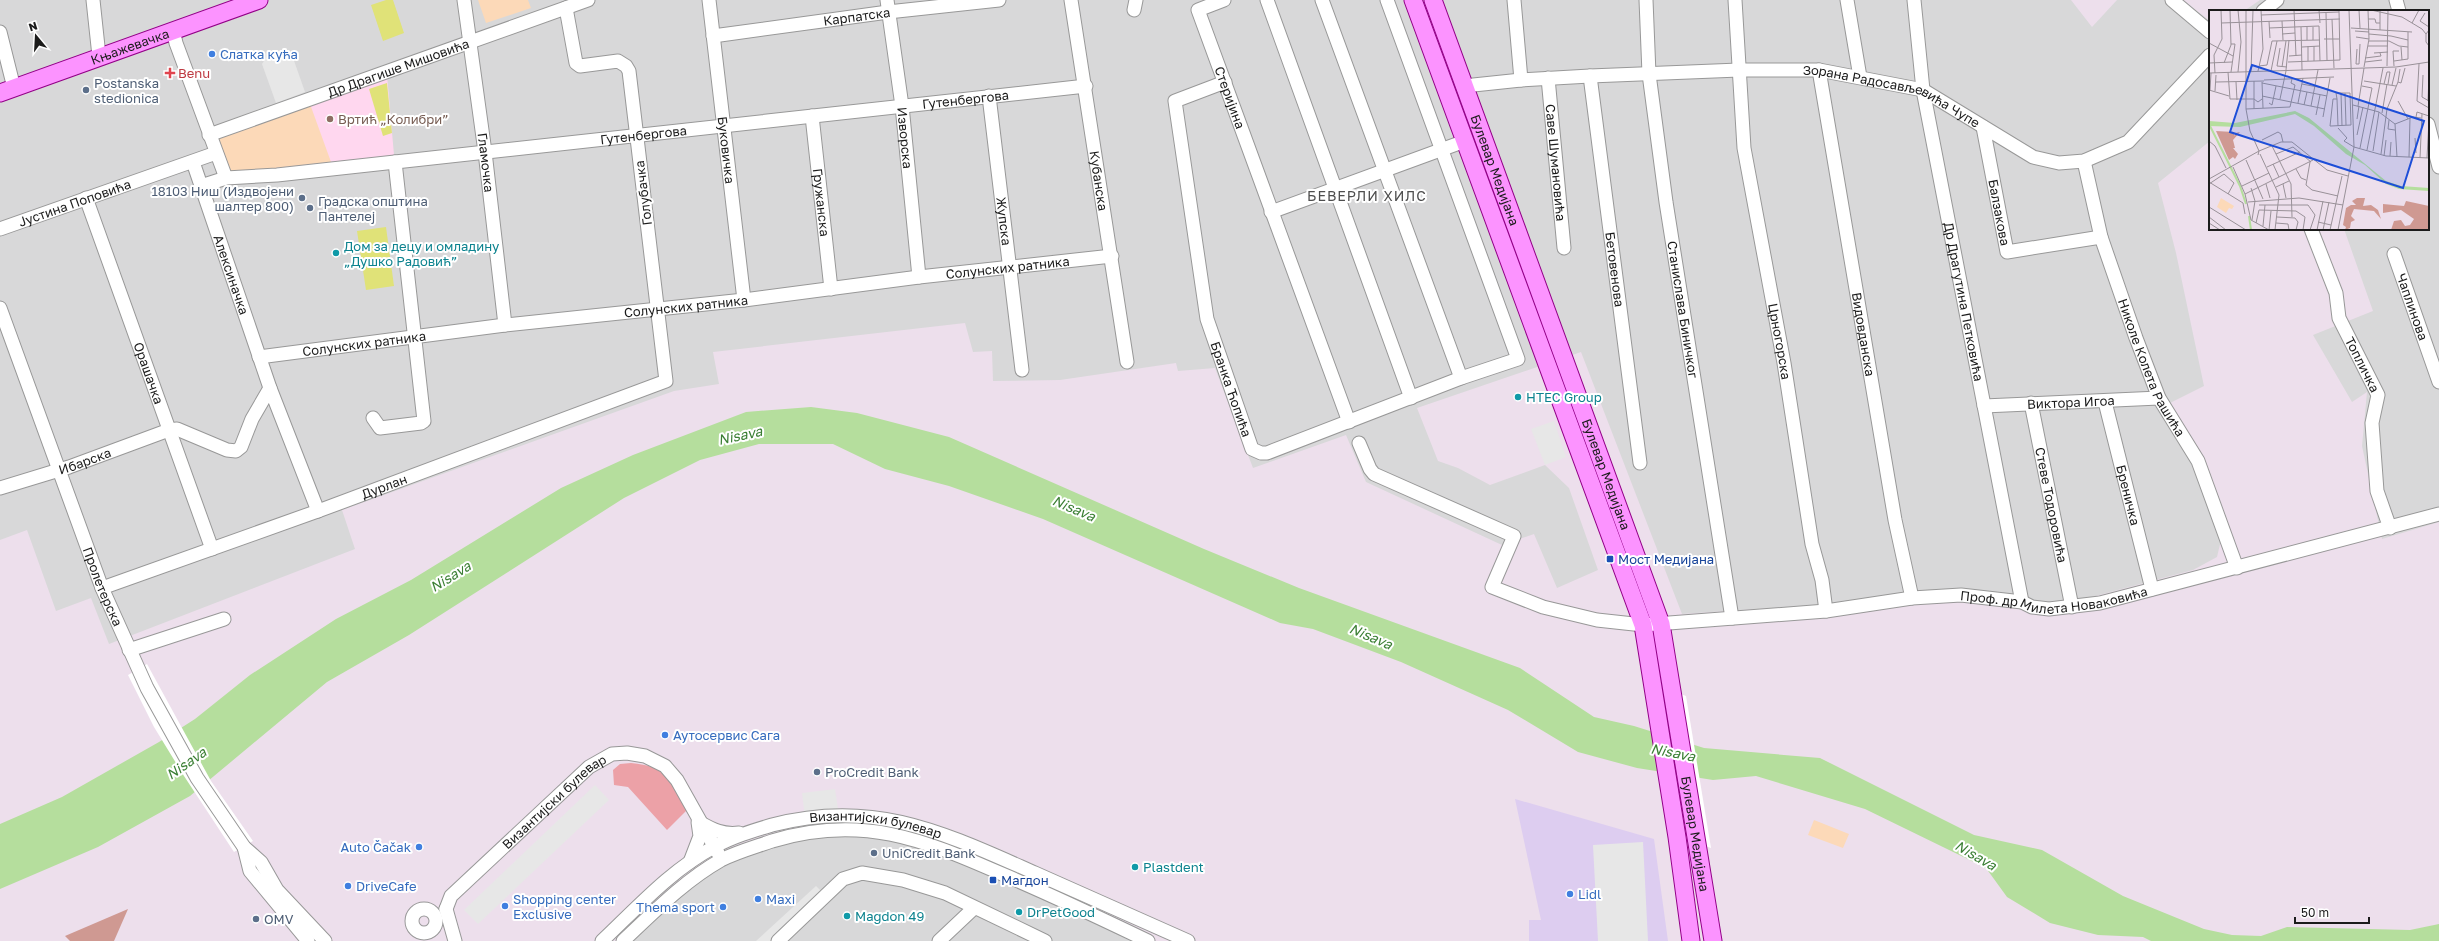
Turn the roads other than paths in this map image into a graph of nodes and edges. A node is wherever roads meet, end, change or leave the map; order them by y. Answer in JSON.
{"nodes":[{"id":1,"x":93,"y":0,"type":"edge"},
{"id":2,"x":259,"y":0,"type":"edge"},
{"id":3,"x":464,"y":0,"type":"edge"},
{"id":4,"x":588,"y":0,"type":"edge"},
{"id":5,"x":709,"y":0,"type":"edge"},
{"id":6,"x":1000,"y":0,"type":"edge"},
{"id":7,"x":1072,"y":0,"type":"edge"},
{"id":8,"x":1224,"y":0,"type":"edge"},
{"id":9,"x":1267,"y":0,"type":"edge"},
{"id":10,"x":1322,"y":0,"type":"edge"},
{"id":11,"x":1387,"y":0,"type":"edge"},
{"id":12,"x":1413,"y":0,"type":"edge"},
{"id":13,"x":1433,"y":0,"type":"edge"},
{"id":14,"x":1514,"y":0,"type":"edge"},
{"id":15,"x":1646,"y":0,"type":"edge"},
{"id":16,"x":1735,"y":0,"type":"edge"},
{"id":17,"x":1847,"y":0,"type":"edge"},
{"id":18,"x":1914,"y":0,"type":"edge"},
{"id":19,"x":2172,"y":0,"type":"edge"},
{"id":20,"x":2277,"y":0,"type":"edge"},
{"id":21,"x":2396,"y":0,"type":"edge"},
{"id":22,"x":888,"y":6,"type":"edge"},
{"id":23,"x":566,"y":8,"type":"junction"},
{"id":24,"x":2264,"y":10,"type":"edge"},
{"id":25,"x":2399,"y":10,"type":"edge"},
{"id":26,"x":173,"y":30,"type":"junction"},
{"id":27,"x":2209,"y":31,"type":"edge"},
{"id":28,"x":0,"y":32,"type":"edge"},
{"id":29,"x":713,"y":36,"type":"junction"},
{"id":30,"x":470,"y":41,"type":"junction"},
{"id":31,"x":99,"y":56,"type":"junction"},
{"id":32,"x":2209,"y":56,"type":"edge"},
{"id":33,"x":1738,"y":70,"type":"junction"},
{"id":34,"x":1819,"y":70,"type":"junction"},
{"id":35,"x":1649,"y":74,"type":"junction"},
{"id":36,"x":1590,"y":76,"type":"junction"},
{"id":37,"x":1860,"y":77,"type":"junction"},
{"id":38,"x":1548,"y":78,"type":"junction"},
{"id":39,"x":1521,"y":80,"type":"junction"},
{"id":40,"x":1225,"y":82,"type":"junction"},
{"id":41,"x":1086,"y":86,"type":"junction"},
{"id":42,"x":1464,"y":86,"type":"junction"},
{"id":43,"x":7,"y":90,"type":"edge"},
{"id":44,"x":1923,"y":90,"type":"junction"},
{"id":45,"x":989,"y":96,"type":"junction"},
{"id":46,"x":902,"y":106,"type":"junction"},
{"id":47,"x":812,"y":116,"type":"junction"},
{"id":48,"x":723,"y":125,"type":"junction"},
{"id":49,"x":1983,"y":127,"type":"junction"},
{"id":50,"x":2429,"y":128,"type":"edge"},
{"id":51,"x":209,"y":136,"type":"junction"},
{"id":52,"x":636,"y":136,"type":"junction"},
{"id":53,"x":1465,"y":141,"type":"junction"},
{"id":54,"x":1441,"y":150,"type":"junction"},
{"id":55,"x":485,"y":152,"type":"junction"},
{"id":56,"x":216,"y":153,"type":"junction"},
{"id":57,"x":2084,"y":161,"type":"junction"},
{"id":58,"x":193,"y":162,"type":"junction"},
{"id":59,"x":395,"y":162,"type":"junction"},
{"id":60,"x":2439,"y":167,"type":"edge"},
{"id":61,"x":1385,"y":170,"type":"junction"},
{"id":62,"x":226,"y":178,"type":"junction"},
{"id":63,"x":201,"y":186,"type":"junction"},
{"id":64,"x":1336,"y":188,"type":"junction"},
{"id":65,"x":86,"y":198,"type":"junction"},
{"id":66,"x":1271,"y":212,"type":"junction"},
{"id":67,"x":0,"y":229,"type":"edge"},
{"id":68,"x":2311,"y":230,"type":"edge"},
{"id":69,"x":2101,"y":237,"type":"junction"},
{"id":70,"x":1564,"y":248,"type":"dead end"},
{"id":71,"x":2394,"y":254,"type":"dead end"},
{"id":72,"x":1112,"y":256,"type":"junction"},
{"id":73,"x":1008,"y":267,"type":"junction"},
{"id":74,"x":919,"y":277,"type":"junction"},
{"id":75,"x":831,"y":289,"type":"junction"},
{"id":76,"x":744,"y":300,"type":"junction"},
{"id":77,"x":0,"y":308,"type":"edge"},
{"id":78,"x":657,"y":309,"type":"junction"},
{"id":79,"x":505,"y":325,"type":"junction"},
{"id":80,"x":415,"y":336,"type":"junction"},
{"id":81,"x":2434,"y":354,"type":"edge"},
{"id":82,"x":260,"y":357,"type":"junction"},
{"id":83,"x":1127,"y":362,"type":"dead end"},
{"id":84,"x":1022,"y":370,"type":"dead end"},
{"id":85,"x":1461,"y":378,"type":"junction"},
{"id":86,"x":666,"y":381,"type":"joint"},
{"id":87,"x":2439,"y":382,"type":"edge"},
{"id":88,"x":270,"y":388,"type":"junction"},
{"id":89,"x":1411,"y":398,"type":"junction"},
{"id":90,"x":2159,"y":398,"type":"junction"},
{"id":91,"x":2031,"y":402,"type":"junction"},
{"id":92,"x":2105,"y":402,"type":"junction"},
{"id":93,"x":1984,"y":406,"type":"junction"},
{"id":94,"x":373,"y":418,"type":"dead end"},
{"id":95,"x":1349,"y":422,"type":"junction"},
{"id":96,"x":169,"y":430,"type":"junction"},
{"id":97,"x":1359,"y":443,"type":"dead end"},
{"id":98,"x":1640,"y":463,"type":"dead end"},
{"id":99,"x":59,"y":470,"type":"junction"},
{"id":100,"x":0,"y":488,"type":"edge"},
{"id":101,"x":318,"y":511,"type":"junction"},
{"id":102,"x":2439,"y":514,"type":"edge"},
{"id":103,"x":2390,"y":528,"type":"junction"},
{"id":104,"x":212,"y":548,"type":"junction"},
{"id":105,"x":2236,"y":568,"type":"junction"},
{"id":106,"x":102,"y":588,"type":"junction"},
{"id":107,"x":2152,"y":589,"type":"junction"},
{"id":108,"x":1912,"y":598,"type":"junction"},
{"id":109,"x":2022,"y":602,"type":"junction"},
{"id":110,"x":2072,"y":607,"type":"junction"},
{"id":111,"x":1826,"y":612,"type":"junction"},
{"id":112,"x":1732,"y":618,"type":"junction"},
{"id":113,"x":224,"y":619,"type":"dead end"},
{"id":114,"x":1661,"y":624,"type":"junction"},
{"id":115,"x":1643,"y":625,"type":"junction"},
{"id":116,"x":129,"y":650,"type":"junction"},
{"id":117,"x":698,"y":822,"type":"junction"},
{"id":118,"x":746,"y":832,"type":"junction"},
{"id":119,"x":244,"y":847,"type":"junction"},
{"id":120,"x":714,"y":847,"type":"junction"},
{"id":121,"x":722,"y":860,"type":"junction"},
{"id":122,"x":689,"y":863,"type":"junction"},
{"id":123,"x":974,"y":908,"type":"junction"},
{"id":124,"x":308,"y":941,"type":"edge"},
{"id":125,"x":325,"y":941,"type":"edge"},
{"id":126,"x":455,"y":941,"type":"edge"},
{"id":127,"x":602,"y":941,"type":"edge"},
{"id":128,"x":623,"y":941,"type":"edge"},
{"id":129,"x":778,"y":941,"type":"edge"},
{"id":130,"x":938,"y":941,"type":"edge"},
{"id":131,"x":1045,"y":941,"type":"edge"},
{"id":132,"x":1148,"y":941,"type":"edge"},
{"id":133,"x":1188,"y":941,"type":"edge"},
{"id":134,"x":1690,"y":941,"type":"edge"},
{"id":135,"x":1713,"y":941,"type":"edge"}],
"edges":[{"from":1,"to":31,"type":"street"},
{"from":2,"to":26,"type":"main road","name":"Књажевачка"},
{"from":3,"to":30,"type":"street","name":"Гламочка"},
{"from":4,"to":23,"type":"street","name":"Др Драгише Мишовића"},
{"from":5,"to":29,"type":"street","name":"Буковичка"},
{"from":6,"to":22,"type":"street","name":"Карпатска"},
{"from":7,"to":41,"type":"street","name":"Кубанска"},
{"from":8,"to":40,"type":"street","name":"Стеријина"},
{"from":9,"to":64,"type":"street"},
{"from":10,"to":61,"type":"street"},
{"from":11,"to":54,"type":"street"},
{"from":12,"to":53,"type":"main road","name":"Булевар Медијана"},
{"from":13,"to":42,"type":"main road","name":"Булевар Медијана"},
{"from":14,"to":39,"type":"street"},
{"from":15,"to":35,"type":"street","name":"Станислава Биничког"},
{"from":16,"to":33,"type":"street","name":"Црногорска"},
{"from":17,"to":37,"type":"street"},
{"from":18,"to":44,"type":"street","name":"Др Драгутина Петковића"},
{"from":19,"to":27,"type":"street"},
{"from":20,"to":24,"type":"street"},
{"from":21,"to":25,"type":"street"},
{"from":22,"to":29,"type":"street","name":"Карпатска"},
{"from":22,"to":46,"type":"street","name":"Изворска"},
{"from":23,"to":30,"type":"street","name":"Др Драгише Мишовића"},
{"from":23,"to":52,"type":"street","name":"Голубачка"},
{"from":26,"to":31,"type":"main road","name":"Књажевачка"},
{"from":26,"to":51,"type":"street"},
{"from":28,"to":43,"type":"street"},
{"from":29,"to":48,"type":"street","name":"Буковичка"},
{"from":30,"to":51,"type":"street","name":"Др Драгише Мишовића"},
{"from":30,"to":55,"type":"street","name":"Гламочка"},
{"from":31,"to":43,"type":"main road","name":"Књажевачка"},
{"from":32,"to":57,"type":"street","name":"Зорана Радосављевића Чупе"},
{"from":33,"to":34,"type":"street","name":"Зорана Радосављевића Чупе"},
{"from":33,"to":35,"type":"street","name":"Зорана Радосављевића Чупе"},
{"from":33,"to":111,"type":"street","name":"Црногорска"},
{"from":34,"to":37,"type":"street","name":"Зорана Радосављевића Чупе"},
{"from":34,"to":108,"type":"street","name":"Видовданска"},
{"from":35,"to":36,"type":"street","name":"Зорана Радосављевића Чупе"},
{"from":35,"to":112,"type":"street","name":"Станислава Биничког"},
{"from":36,"to":38,"type":"street","name":"Зорана Радосављевића Чупе"},
{"from":36,"to":98,"type":"street","name":"Бетовенова"},
{"from":37,"to":44,"type":"street","name":"Зорана Радосављевића Чупе"},
{"from":38,"to":39,"type":"street","name":"Зорана Радосављевића Чупе"},
{"from":38,"to":70,"type":"street","name":"Саве Шумановића"},
{"from":39,"to":42,"type":"street","name":"Зорана Радосављевића Чупе"},
{"from":40,"to":66,"type":"street","name":"Стеријина"},
{"from":40,"to":95,"type":"street","name":"Бранка Ћопића"},
{"from":41,"to":45,"type":"street","name":"Гутенбергова"},
{"from":41,"to":72,"type":"street","name":"Кубанска"},
{"from":42,"to":114,"type":"main road","name":"Булевар Медијана"},
{"from":44,"to":49,"type":"street","name":"Зорана Радосављевића Чупе"},
{"from":44,"to":93,"type":"street","name":"Др Драгутина Петковића"},
{"from":45,"to":46,"type":"street","name":"Гутенбергова"},
{"from":45,"to":73,"type":"street","name":"Жупска"},
{"from":46,"to":47,"type":"street","name":"Гутенбергова"},
{"from":46,"to":74,"type":"street","name":"Изворска"},
{"from":47,"to":48,"type":"street","name":"Гутенбергова"},
{"from":47,"to":75,"type":"street","name":"Гружанска"},
{"from":48,"to":52,"type":"street","name":"Гутенбергова"},
{"from":48,"to":76,"type":"street","name":"Буковичка"},
{"from":49,"to":57,"type":"street","name":"Зорана Радосављевића Чупе"},
{"from":49,"to":69,"type":"street","name":"Балзакова"},
{"from":50,"to":60,"type":"street"},
{"from":51,"to":56,"type":"street"},
{"from":52,"to":55,"type":"street","name":"Гутенбергова"},
{"from":52,"to":78,"type":"street","name":"Голубачка"},
{"from":53,"to":54,"type":"street"},
{"from":53,"to":115,"type":"main road","name":"Булевар Медијана"},
{"from":54,"to":61,"type":"street"},
{"from":54,"to":85,"type":"street","name":"Бранка Ћопића"},
{"from":55,"to":59,"type":"street","name":"Гутенбергова"},
{"from":55,"to":79,"type":"street","name":"Гламочка"},
{"from":56,"to":58,"type":"street","name":"Јустина Поповића"},
{"from":56,"to":62,"type":"street"},
{"from":57,"to":69,"type":"street","name":"Николе Колета Рашића"},
{"from":58,"to":63,"type":"street","name":"Алексиначка"},
{"from":58,"to":65,"type":"street","name":"Јустина Поповића"},
{"from":59,"to":62,"type":"street","name":"Гутенбергова"},
{"from":59,"to":80,"type":"street"},
{"from":61,"to":64,"type":"street"},
{"from":61,"to":85,"type":"street"},
{"from":62,"to":63,"type":"street","name":"Гутенбергова"},
{"from":63,"to":82,"type":"street","name":"Алексиначка"},
{"from":64,"to":66,"type":"street"},
{"from":64,"to":89,"type":"street"},
{"from":65,"to":67,"type":"street","name":"Јустина Поповића"},
{"from":65,"to":96,"type":"street","name":"Орашачка"},
{"from":66,"to":95,"type":"street","name":"Стеријина"},
{"from":68,"to":103,"type":"street","name":"Топличка"},
{"from":69,"to":90,"type":"street","name":"Николе Колета Рашића"},
{"from":71,"to":81,"type":"street","name":"Чаплинова"},
{"from":72,"to":73,"type":"street","name":"Солунских ратника"},
{"from":72,"to":83,"type":"street","name":"Кубанска"},
{"from":73,"to":74,"type":"street","name":"Солунских ратника"},
{"from":73,"to":84,"type":"street","name":"Жупска"},
{"from":74,"to":75,"type":"street","name":"Солунских ратника"},
{"from":75,"to":76,"type":"street","name":"Солунских ратника"},
{"from":76,"to":78,"type":"street","name":"Солунских ратника"},
{"from":77,"to":99,"type":"street","name":"Пролетерска"},
{"from":78,"to":79,"type":"street","name":"Солунских ратника"},
{"from":78,"to":86,"type":"street","name":"Голубачка"},
{"from":79,"to":80,"type":"street","name":"Солунских ратника"},
{"from":80,"to":82,"type":"street","name":"Солунских ратника"},
{"from":80,"to":94,"type":"street"},
{"from":81,"to":87,"type":"street","name":"Чаплинова"},
{"from":82,"to":88,"type":"street","name":"Алексиначка"},
{"from":85,"to":89,"type":"street","name":"Бранка Ћопића"},
{"from":86,"to":101,"type":"street","name":"Дурлан"},
{"from":88,"to":96,"type":"street"},
{"from":88,"to":101,"type":"street","name":"Алексиначка"},
{"from":89,"to":95,"type":"street","name":"Бранка Ћопића"},
{"from":90,"to":92,"type":"street","name":"Виктора Игоа"},
{"from":90,"to":105,"type":"street","name":"Николе Колета Рашића"},
{"from":91,"to":92,"type":"street","name":"Виктора Игоа"},
{"from":91,"to":93,"type":"street","name":"Виктора Игоа"},
{"from":91,"to":110,"type":"street","name":"Стеве Тодоровића"},
{"from":92,"to":107,"type":"street","name":"Бреничка"},
{"from":93,"to":109,"type":"street","name":"Др Драгутина Петковића"},
{"from":96,"to":99,"type":"street","name":"Ибарска"},
{"from":96,"to":104,"type":"street","name":"Орашачка"},
{"from":97,"to":115,"type":"street"},
{"from":99,"to":100,"type":"street","name":"Ибарска"},
{"from":99,"to":106,"type":"street","name":"Пролетерска"},
{"from":101,"to":104,"type":"street","name":"Дурлан"},
{"from":102,"to":103,"type":"street","name":"Проф. др Милета Новаковића"},
{"from":103,"to":105,"type":"street","name":"Проф. др Милета Новаковића"},
{"from":104,"to":106,"type":"street","name":"Дурлан"},
{"from":105,"to":107,"type":"street","name":"Проф. др Милета Новаковића"},
{"from":106,"to":116,"type":"street","name":"Пролетерска"},
{"from":107,"to":110,"type":"street","name":"Проф. др Милета Новаковића"},
{"from":108,"to":109,"type":"street","name":"Проф. др Милета Новаковића"},
{"from":108,"to":111,"type":"street","name":"Проф. др Милета Новаковића"},
{"from":109,"to":110,"type":"street","name":"Проф. др Милета Новаковића"},
{"from":111,"to":112,"type":"street","name":"Проф. др Милета Новаковића"},
{"from":112,"to":114,"type":"street","name":"Проф. др Милета Новаковића"},
{"from":113,"to":116,"type":"street"},
{"from":114,"to":115,"type":"street","name":"Проф. др Милета Новаковића"},
{"from":114,"to":135,"type":"main road","name":"Булевар Медијана"},
{"from":115,"to":134,"type":"main road","name":"Булевар Медијана"},
{"from":116,"to":119,"type":"street","name":"Пролетерска"},
{"from":117,"to":118,"type":"street"},
{"from":117,"to":120,"type":"street","name":"Византијски булевар"},
{"from":117,"to":122,"type":"street"},
{"from":117,"to":126,"type":"street","name":"Византијски булевар"},
{"from":118,"to":120,"type":"street","name":"Византијски булевар"},
{"from":118,"to":133,"type":"street","name":"Византијски булевар"},
{"from":119,"to":124,"type":"street"},
{"from":119,"to":125,"type":"street"},
{"from":120,"to":121,"type":"street","name":"Византијски булевар"},
{"from":120,"to":122,"type":"street","name":"Византијски булевар"},
{"from":121,"to":128,"type":"street","name":"Византијски булевар"},
{"from":121,"to":132,"type":"street","name":"Византијски булевар"},
{"from":122,"to":127,"type":"street","name":"Византијски булевар"},
{"from":123,"to":129,"type":"street"},
{"from":123,"to":130,"type":"street"},
{"from":123,"to":131,"type":"street"}]}
